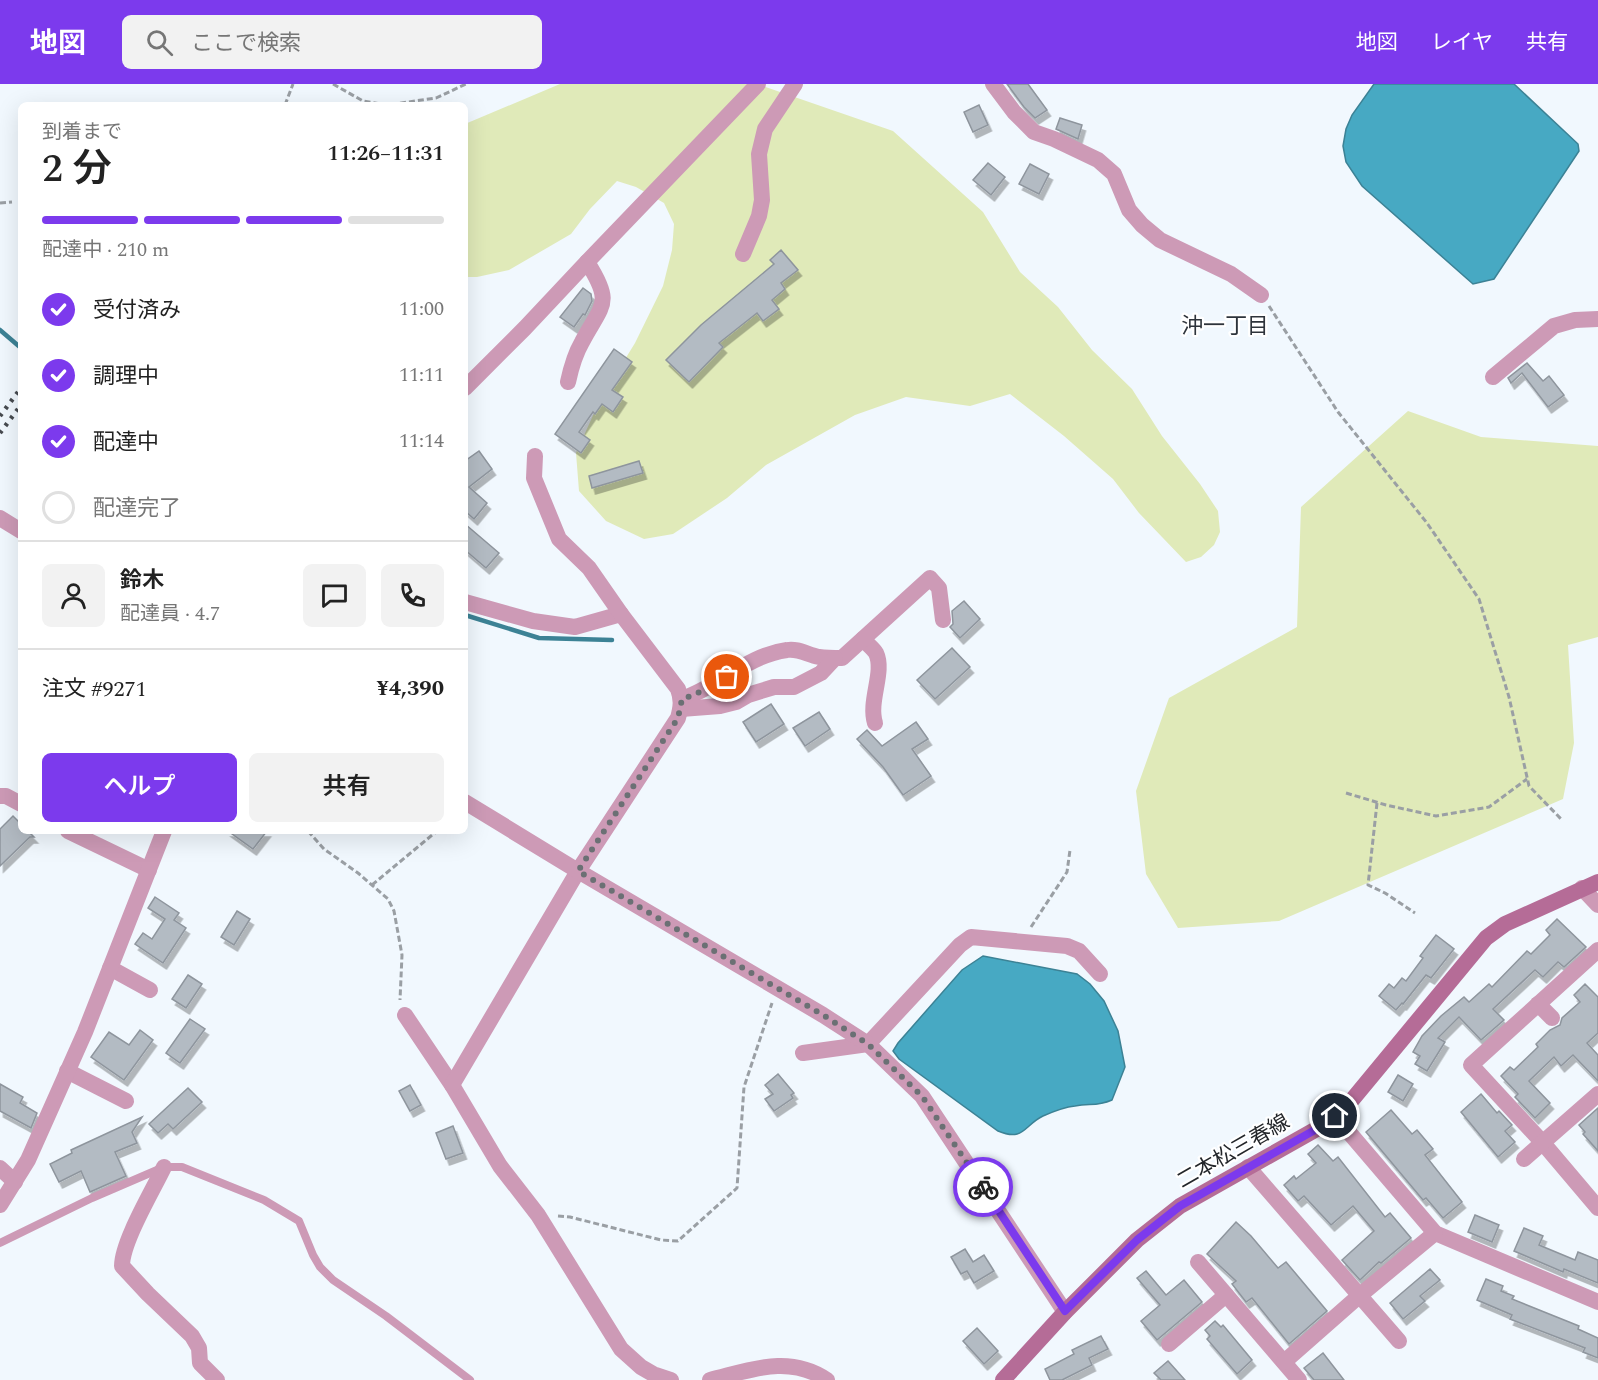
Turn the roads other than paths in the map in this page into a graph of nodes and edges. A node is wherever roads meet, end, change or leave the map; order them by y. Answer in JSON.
{"nodes":[{"id":1,"x":758,"y":84,"type":"edge"},
{"id":2,"x":795,"y":84,"type":"edge"},
{"id":3,"x":993,"y":84,"type":"edge"},
{"id":4,"x":743,"y":254,"type":"dead end"},
{"id":5,"x":587,"y":262,"type":"junction"},
{"id":6,"x":1261,"y":295,"type":"road end"},
{"id":7,"x":1598,"y":319,"type":"edge"},
{"id":8,"x":1493,"y":376,"type":"dead end"},
{"id":9,"x":568,"y":382,"type":"dead end"},
{"id":10,"x":468,"y":385,"type":"edge"},
{"id":11,"x":535,"y":456,"type":"dead end"},
{"id":12,"x":0,"y":518,"type":"edge"},
{"id":13,"x":18,"y":529,"type":"edge"},
{"id":14,"x":468,"y":603,"type":"edge"},
{"id":15,"x":621,"y":614,"type":"junction"},
{"id":16,"x":943,"y":620,"type":"dead end"},
{"id":17,"x":863,"y":639,"type":"junction"},
{"id":18,"x":835,"y":658,"type":"junction"},
{"id":19,"x":681,"y":704,"type":"junction"},
{"id":20,"x":875,"y":723,"type":"dead end"},
{"id":21,"x":0,"y":796,"type":"edge"},
{"id":22,"x":18,"y":802,"type":"edge"},
{"id":23,"x":468,"y":804,"type":"edge"},
{"id":24,"x":74,"y":834,"type":"edge"},
{"id":25,"x":163,"y":834,"type":"edge"},
{"id":26,"x":149,"y":870,"type":"junction"},
{"id":27,"x":578,"y":871,"type":"junction"},
{"id":28,"x":1590,"y":885,"type":"edge"},
{"id":29,"x":1598,"y":905,"type":"edge"},
{"id":30,"x":1598,"y":950,"type":"edge"},
{"id":31,"x":110,"y":968,"type":"junction"},
{"id":32,"x":1100,"y":974,"type":"dead end"},
{"id":33,"x":150,"y":990,"type":"dead end"},
{"id":34,"x":1538,"y":1004,"type":"junction"},
{"id":35,"x":405,"y":1015,"type":"road end"},
{"id":36,"x":1552,"y":1018,"type":"dead end"},
{"id":37,"x":868,"y":1044,"type":"junction"},
{"id":38,"x":803,"y":1053,"type":"dead end"},
{"id":39,"x":67,"y":1071,"type":"junction"},
{"id":40,"x":452,"y":1085,"type":"junction"},
{"id":41,"x":1598,"y":1094,"type":"edge"},
{"id":42,"x":126,"y":1101,"type":"dead end"},
{"id":43,"x":1335,"y":1116,"type":"junction"},
{"id":44,"x":1543,"y":1143,"type":"junction"},
{"id":45,"x":1524,"y":1159,"type":"dead end"},
{"id":46,"x":164,"y":1167,"type":"junction"},
{"id":47,"x":1248,"y":1167,"type":"junction"},
{"id":48,"x":0,"y":1168,"type":"edge"},
{"id":49,"x":15,"y":1182,"type":"junction"},
{"id":50,"x":0,"y":1204,"type":"edge"},
{"id":51,"x":1598,"y":1208,"type":"edge"},
{"id":52,"x":1435,"y":1233,"type":"junction"},
{"id":53,"x":0,"y":1243,"type":"edge"},
{"id":54,"x":1198,"y":1262,"type":"dead end"},
{"id":55,"x":1226,"y":1294,"type":"junction"},
{"id":56,"x":1359,"y":1296,"type":"junction"},
{"id":57,"x":1598,"y":1302,"type":"edge"},
{"id":58,"x":1065,"y":1311,"type":"junction"},
{"id":59,"x":1399,"y":1341,"type":"dead end"},
{"id":60,"x":1169,"y":1344,"type":"dead end"},
{"id":61,"x":1284,"y":1362,"type":"junction"},
{"id":62,"x":217,"y":1380,"type":"edge"},
{"id":63,"x":470,"y":1380,"type":"edge"},
{"id":64,"x":671,"y":1380,"type":"edge"},
{"id":65,"x":710,"y":1380,"type":"edge"},
{"id":66,"x":826,"y":1380,"type":"edge"},
{"id":67,"x":1003,"y":1380,"type":"edge"},
{"id":68,"x":1299,"y":1380,"type":"edge"}],
"edges":[{"from":1,"to":5,"type":"street"},
{"from":2,"to":4,"type":"street"},
{"from":3,"to":6,"type":"street"},
{"from":5,"to":9,"type":"street"},
{"from":5,"to":10,"type":"street"},
{"from":7,"to":8,"type":"street"},
{"from":11,"to":15,"type":"street"},
{"from":12,"to":13,"type":"street"},
{"from":14,"to":15,"type":"street"},
{"from":15,"to":19,"type":"street"},
{"from":16,"to":17,"type":"street"},
{"from":17,"to":18,"type":"street"},
{"from":17,"to":20,"type":"street"},
{"from":18,"to":19,"type":"street"},
{"from":18,"to":19,"type":"street"},
{"from":19,"to":27,"type":"street"},
{"from":21,"to":22,"type":"street"},
{"from":23,"to":27,"type":"street"},
{"from":24,"to":26,"type":"street"},
{"from":25,"to":26,"type":"street"},
{"from":26,"to":31,"type":"street"},
{"from":27,"to":37,"type":"street"},
{"from":27,"to":40,"type":"street"},
{"from":28,"to":29,"type":"street"},
{"from":28,"to":43,"type":"main road","name":"二本松三春線"},
{"from":30,"to":34,"type":"street"},
{"from":31,"to":33,"type":"street"},
{"from":31,"to":39,"type":"street"},
{"from":32,"to":37,"type":"street"},
{"from":34,"to":36,"type":"street"},
{"from":34,"to":44,"type":"street"},
{"from":35,"to":40,"type":"street"},
{"from":37,"to":38,"type":"street"},
{"from":37,"to":58,"type":"street"},
{"from":39,"to":42,"type":"street"},
{"from":39,"to":49,"type":"street"},
{"from":40,"to":64,"type":"street"},
{"from":41,"to":44,"type":"street"},
{"from":43,"to":47,"type":"main road","name":"二本松三春線"},
{"from":43,"to":52,"type":"street"},
{"from":44,"to":45,"type":"street"},
{"from":44,"to":51,"type":"street"},
{"from":46,"to":53,"type":"lane"},
{"from":46,"to":62,"type":"street"},
{"from":46,"to":63,"type":"lane"},
{"from":47,"to":56,"type":"street"},
{"from":47,"to":58,"type":"main road","name":"二本松三春線"},
{"from":48,"to":49,"type":"street"},
{"from":49,"to":50,"type":"street"},
{"from":52,"to":56,"type":"street"},
{"from":52,"to":57,"type":"street"},
{"from":54,"to":55,"type":"street"},
{"from":55,"to":60,"type":"street"},
{"from":55,"to":61,"type":"street"},
{"from":56,"to":59,"type":"street"},
{"from":56,"to":61,"type":"street"},
{"from":58,"to":67,"type":"main road","name":"二本松三春線"},
{"from":61,"to":68,"type":"street"},
{"from":65,"to":66,"type":"street"}]}
